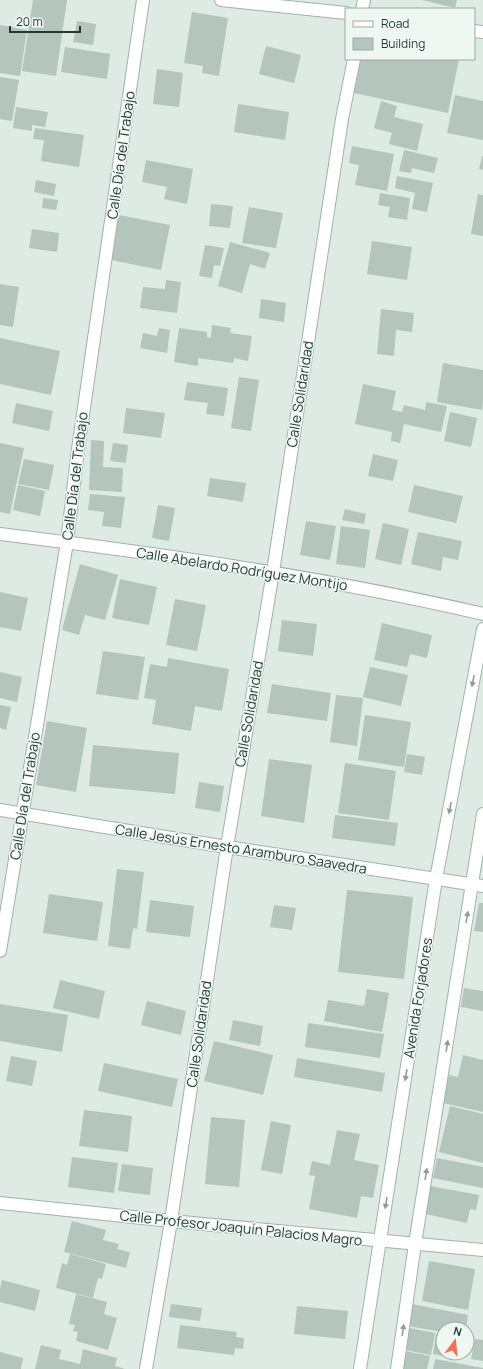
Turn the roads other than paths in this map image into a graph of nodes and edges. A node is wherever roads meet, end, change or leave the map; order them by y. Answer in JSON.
{"nodes":[{"id":1,"x":143,"y":0,"type":"edge"},
{"id":2,"x":221,"y":0,"type":"edge"},
{"id":3,"x":345,"y":13,"type":"edge"},
{"id":4,"x":354,"y":60,"type":"edge"},
{"id":5,"x":0,"y":534,"type":"edge"},
{"id":6,"x":67,"y":542,"type":"junction"},
{"id":7,"x":273,"y":572,"type":"junction"},
{"id":8,"x":483,"y":614,"type":"edge"},
{"id":9,"x":483,"y":629,"type":"edge"},
{"id":10,"x":0,"y":810,"type":"edge"},
{"id":11,"x":22,"y":813,"type":"junction"},
{"id":12,"x":483,"y":814,"type":"edge"},
{"id":13,"x":227,"y":848,"type":"junction"},
{"id":14,"x":436,"y":879,"type":"junction"},
{"id":15,"x":477,"y":885,"type":"edge"},
{"id":16,"x":0,"y":950,"type":"edge"},
{"id":17,"x":0,"y":1202,"type":"edge"},
{"id":18,"x":171,"y":1221,"type":"junction"},
{"id":19,"x":380,"y":1242,"type":"junction"},
{"id":20,"x":415,"y":1244,"type":"junction"},
{"id":21,"x":483,"y":1250,"type":"edge"},
{"id":22,"x":146,"y":1369,"type":"edge"},
{"id":23,"x":360,"y":1369,"type":"edge"},
{"id":24,"x":397,"y":1369,"type":"edge"}],
"edges":[{"from":1,"to":6,"type":"street","name":"Calle Día del Trabajo"},
{"from":2,"to":3,"type":"street"},
{"from":4,"to":7,"type":"street","name":"Calle Solidaridad"},
{"from":5,"to":6,"type":"street","name":"Calle Abelardo Rodríguez Montijo"},
{"from":6,"to":7,"type":"street","name":"Calle Abelardo Rodríguez Montijo"},
{"from":6,"to":11,"type":"street","name":"Calle Día del Trabajo"},
{"from":7,"to":8,"type":"street","name":"Calle Abelardo Rodríguez Montijo"},
{"from":7,"to":13,"type":"street","name":"Calle Solidaridad"},
{"from":9,"to":14,"type":"street","name":"Avenida Forjadores","one_way":true},
{"from":10,"to":11,"type":"street","name":"Calle Jesús Ernesto Aramburo Saavedra"},
{"from":11,"to":13,"type":"street","name":"Calle Jesús Ernesto Aramburo Saavedra"},
{"from":11,"to":16,"type":"street","name":"Calle Día del Trabajo"},
{"from":12,"to":15,"type":"street"},
{"from":13,"to":14,"type":"street","name":"Calle Jesús Ernesto Aramburo Saavedra"},
{"from":13,"to":18,"type":"street","name":"Calle Solidaridad"},
{"from":14,"to":15,"type":"street","name":"Calle Jesús Ernesto Aramburo Saavedra"},
{"from":14,"to":19,"type":"street","name":"Avenida Forjadores","one_way":true},
{"from":20,"to":15,"type":"street","one_way":true},
{"from":17,"to":18,"type":"street","name":"Calle Profesor Joaquín Palacios Magro"},
{"from":18,"to":19,"type":"street","name":"Calle Profesor Joaquín Palacios Magro"},
{"from":18,"to":22,"type":"street","name":"Calle Solidaridad"},
{"from":19,"to":20,"type":"street","name":"Calle Profesor Joaquín Palacios Magro"},
{"from":19,"to":23,"type":"street","name":"Avenida Forjadores"},
{"from":20,"to":21,"type":"street","name":"Calle Profesor Joaquín Palacios Magro"},
{"from":24,"to":20,"type":"street","one_way":true}]}
